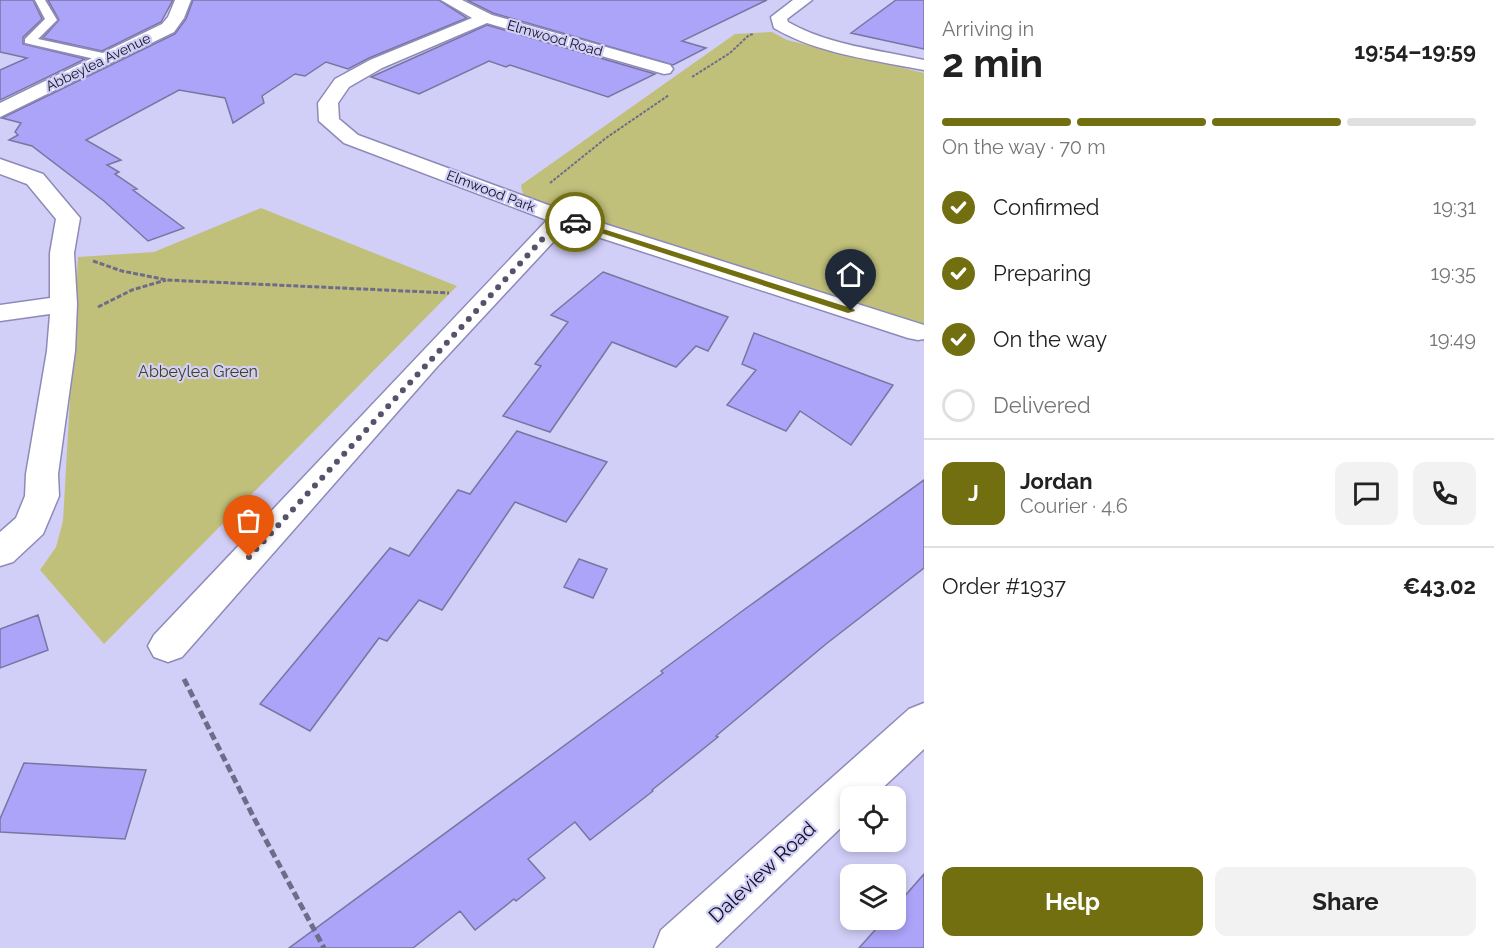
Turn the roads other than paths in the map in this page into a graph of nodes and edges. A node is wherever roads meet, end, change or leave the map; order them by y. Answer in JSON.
{"nodes":[{"id":1,"x":40,"y":0,"type":"edge"},
{"id":2,"x":183,"y":0,"type":"edge"},
{"id":3,"x":449,"y":0,"type":"edge"},
{"id":4,"x":775,"y":0,"type":"edge"},
{"id":5,"x":800,"y":3,"type":"edge"},
{"id":6,"x":486,"y":18,"type":"junction"},
{"id":7,"x":108,"y":58,"type":"junction"},
{"id":8,"x":924,"y":65,"type":"edge"},
{"id":9,"x":664,"y":69,"type":"dead end"},
{"id":10,"x":0,"y":111,"type":"edge"},
{"id":11,"x":0,"y":166,"type":"edge"},
{"id":12,"x":562,"y":218,"type":"junction"},
{"id":13,"x":64,"y":304,"type":"junction"},
{"id":14,"x":0,"y":313,"type":"edge"},
{"id":15,"x":918,"y":332,"type":"dead end"},
{"id":16,"x":0,"y":552,"type":"edge"},
{"id":17,"x":168,"y":646,"type":"road end"},
{"id":18,"x":924,"y":722,"type":"edge"},
{"id":19,"x":679,"y":948,"type":"edge"}],
"edges":[{"from":1,"to":7,"type":"lane"},
{"from":2,"to":7,"type":"street","name":"Abbeylea Avenue"},
{"from":3,"to":6,"type":"street","name":"Elmwood Road"},
{"from":4,"to":5,"type":"street"},
{"from":5,"to":8,"type":"street"},
{"from":6,"to":9,"type":"street","name":"Elmwood Road"},
{"from":6,"to":12,"type":"street","name":"Elmwood Park"},
{"from":7,"to":10,"type":"street","name":"Abbeylea Avenue"},
{"from":11,"to":13,"type":"street"},
{"from":12,"to":15,"type":"street","name":"Elmwood Park"},
{"from":12,"to":17,"type":"street"},
{"from":13,"to":14,"type":"street"},
{"from":13,"to":16,"type":"street"},
{"from":18,"to":19,"type":"street","name":"Daleview Road"}]}
